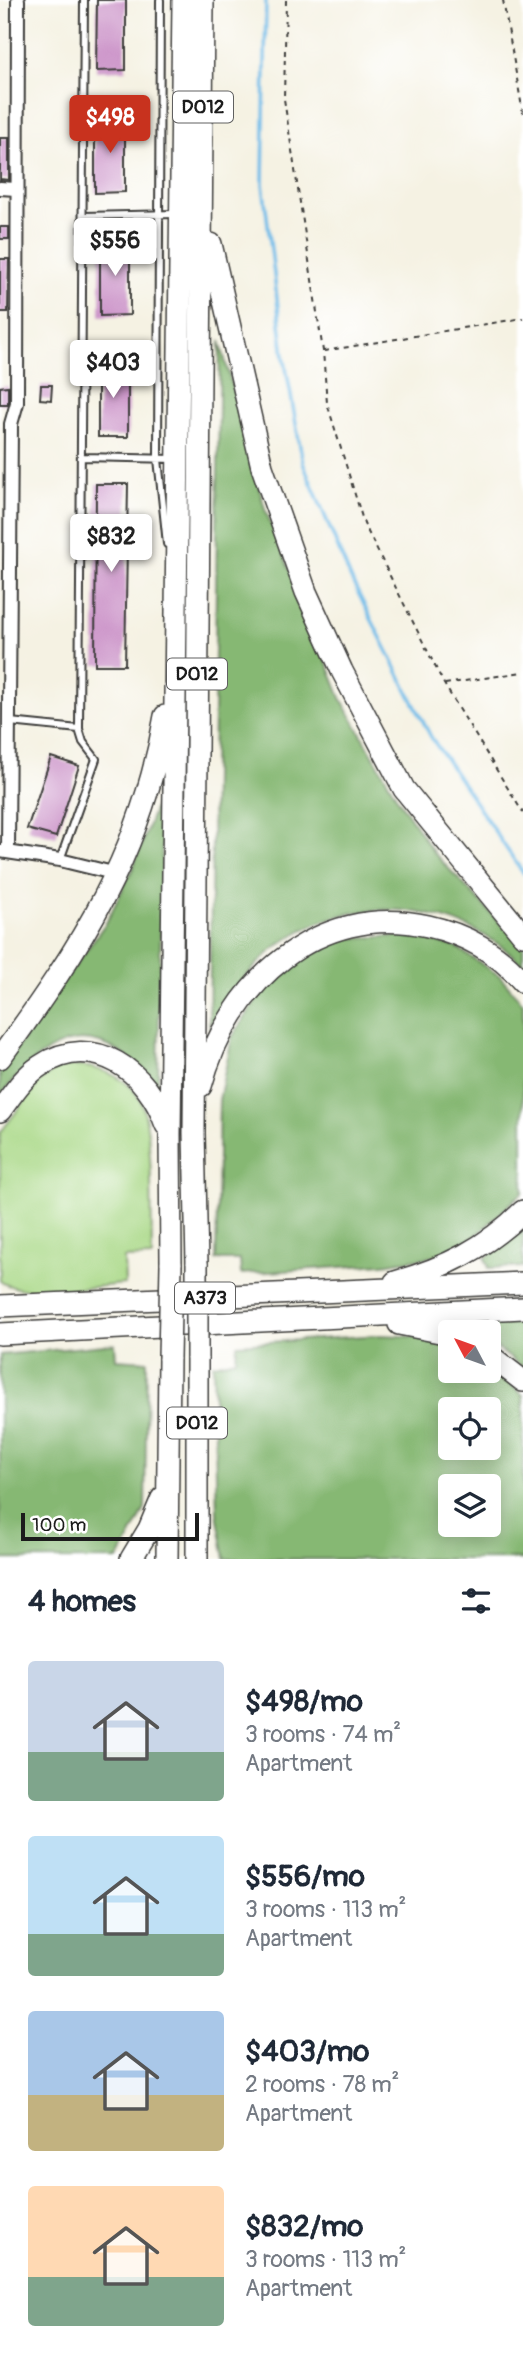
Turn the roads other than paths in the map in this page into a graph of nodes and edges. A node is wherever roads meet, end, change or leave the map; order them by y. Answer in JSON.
{"nodes":[{"id":1,"x":18,"y":0,"type":"edge"},
{"id":2,"x":84,"y":0,"type":"edge"},
{"id":3,"x":160,"y":0,"type":"edge"},
{"id":4,"x":183,"y":0,"type":"edge"},
{"id":5,"x":203,"y":0,"type":"edge"},
{"id":6,"x":0,"y":188,"type":"edge"},
{"id":7,"x":16,"y":188,"type":"junction"},
{"id":8,"x":181,"y":214,"type":"junction"},
{"id":9,"x":159,"y":215,"type":"junction"},
{"id":10,"x":203,"y":215,"type":"junction"},
{"id":11,"x":84,"y":216,"type":"junction"},
{"id":12,"x":6,"y":423,"type":"edge"},
{"id":13,"x":83,"y":457,"type":"junction"},
{"id":14,"x":168,"y":459,"type":"junction"},
{"id":15,"x":176,"y":627,"type":"junction"},
{"id":16,"x":10,"y":722,"type":"junction"},
{"id":17,"x":79,"y":729,"type":"junction"},
{"id":18,"x":4,"y":851,"type":"edge"},
{"id":19,"x":60,"y":860,"type":"junction"},
{"id":20,"x":117,"y":874,"type":"junction"},
{"id":21,"x":523,"y":936,"type":"edge"},
{"id":22,"x":523,"y":982,"type":"edge"},
{"id":23,"x":0,"y":1058,"type":"edge"},
{"id":24,"x":0,"y":1111,"type":"edge"},
{"id":25,"x":194,"y":1133,"type":"junction"},
{"id":26,"x":170,"y":1135,"type":"junction"},
{"id":27,"x":523,"y":1212,"type":"edge"},
{"id":28,"x":523,"y":1283,"type":"edge"},
{"id":29,"x":0,"y":1291,"type":"edge"},
{"id":30,"x":344,"y":1293,"type":"junction"},
{"id":31,"x":67,"y":1302,"type":"junction"},
{"id":32,"x":0,"y":1306,"type":"edge"},
{"id":33,"x":523,"y":1308,"type":"edge"},
{"id":34,"x":345,"y":1317,"type":"junction"},
{"id":35,"x":438,"y":1330,"type":"edge"},
{"id":36,"x":68,"y":1331,"type":"junction"},
{"id":37,"x":0,"y":1334,"type":"edge"},
{"id":38,"x":0,"y":1345,"type":"edge"},
{"id":39,"x":501,"y":1364,"type":"edge"},
{"id":40,"x":523,"y":1381,"type":"edge"},
{"id":41,"x":167,"y":1486,"type":"junction"},
{"id":42,"x":197,"y":1488,"type":"junction"},
{"id":43,"x":131,"y":1559,"type":"edge"},
{"id":44,"x":166,"y":1559,"type":"edge"},
{"id":45,"x":197,"y":1559,"type":"edge"},
{"id":46,"x":212,"y":1559,"type":"edge"}],
"edges":[{"from":1,"to":7,"type":"street"},
{"from":2,"to":11,"type":"lane"},
{"from":3,"to":9,"type":"lane"},
{"from":4,"to":8,"type":"highway","number":"D012"},
{"from":5,"to":10,"type":"highway","number":"D012"},
{"from":6,"to":7,"type":"street"},
{"from":7,"to":12,"type":"street"},
{"from":8,"to":9,"type":"lane"},
{"from":8,"to":14,"type":"highway","number":"D012"},
{"from":9,"to":11,"type":"lane"},
{"from":9,"to":14,"type":"lane"},
{"from":10,"to":21,"type":"highway"},
{"from":10,"to":25,"type":"highway","number":"D012"},
{"from":11,"to":13,"type":"lane"},
{"from":12,"to":16,"type":"street"},
{"from":13,"to":14,"type":"lane"},
{"from":13,"to":17,"type":"lane"},
{"from":14,"to":15,"type":"highway","number":"D012"},
{"from":15,"to":20,"type":"highway"},
{"from":15,"to":26,"type":"highway","number":"D012"},
{"from":16,"to":17,"type":"lane"},
{"from":16,"to":18,"type":"street"},
{"from":17,"to":19,"type":"lane"},
{"from":18,"to":19,"type":"street"},
{"from":19,"to":20,"type":"street"},
{"from":20,"to":23,"type":"highway"},
{"from":22,"to":25,"type":"highway"},
{"from":24,"to":26,"type":"highway"},
{"from":25,"to":42,"type":"highway","number":"D012","bridge":true},
{"from":26,"to":41,"type":"highway","number":"D012","bridge":true},
{"from":27,"to":30,"type":"highway"},
{"from":28,"to":30,"type":"highway","number":"A373"},
{"from":29,"to":31,"type":"highway"},
{"from":30,"to":31,"type":"highway","number":"A373"},
{"from":31,"to":32,"type":"highway","number":"A373"},
{"from":33,"to":34,"type":"highway","number":"A373"},
{"from":34,"to":35,"type":"highway"},
{"from":34,"to":36,"type":"highway","number":"A373"},
{"from":36,"to":37,"type":"highway","number":"A373"},
{"from":36,"to":38,"type":"highway"},
{"from":39,"to":40,"type":"highway"},
{"from":41,"to":43,"type":"highway"},
{"from":41,"to":44,"type":"highway","number":"D012"},
{"from":42,"to":45,"type":"highway","number":"D012"},
{"from":42,"to":46,"type":"highway"}]}
